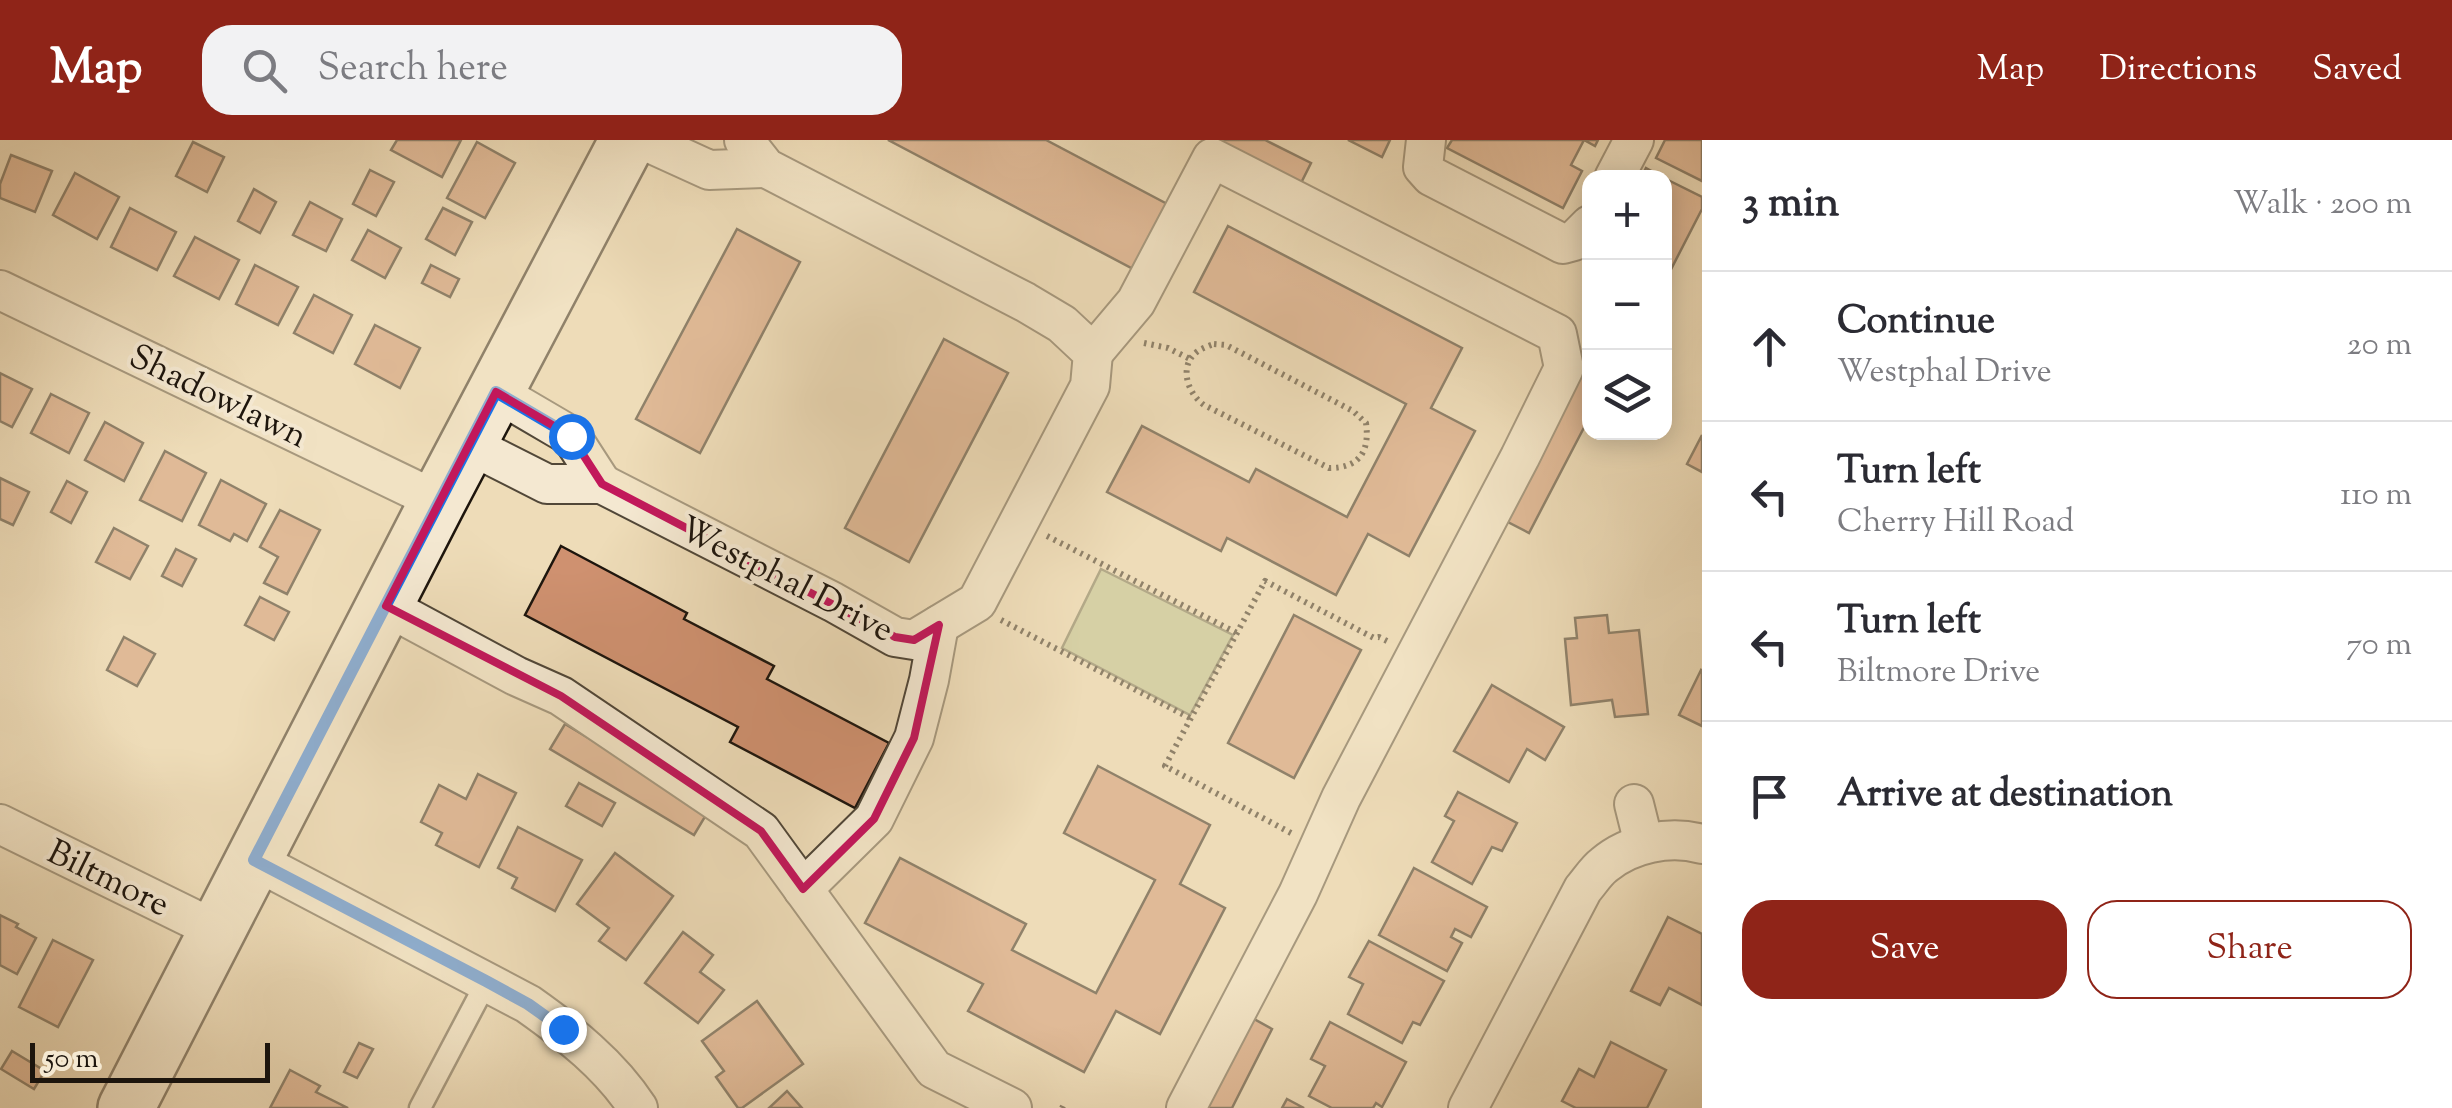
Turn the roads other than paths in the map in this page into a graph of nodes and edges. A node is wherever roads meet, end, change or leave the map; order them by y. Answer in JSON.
{"nodes":[{"id":1,"x":628,"y":140,"type":"edge"},
{"id":2,"x":643,"y":140,"type":"edge"},
{"id":3,"x":1426,"y":140,"type":"edge"},
{"id":4,"x":1634,"y":140,"type":"edge"},
{"id":5,"x":755,"y":154,"type":"edge"},
{"id":6,"x":1618,"y":170,"type":"edge"},
{"id":7,"x":1582,"y":234,"type":"edge"},
{"id":8,"x":0,"y":290,"type":"edge"},
{"id":9,"x":1093,"y":353,"type":"junction"},
{"id":10,"x":496,"y":392,"type":"junction"},
{"id":11,"x":468,"y":444,"type":"junction"},
{"id":12,"x":602,"y":484,"type":"junction"},
{"id":13,"x":438,"y":501,"type":"junction"},
{"id":14,"x":386,"y":606,"type":"junction"},
{"id":15,"x":939,"y":625,"type":"junction"},
{"id":16,"x":1634,"y":804,"type":"dead end"},
{"id":17,"x":0,"y":824,"type":"edge"},
{"id":18,"x":1644,"y":844,"type":"junction"},
{"id":19,"x":1702,"y":844,"type":"edge"},
{"id":20,"x":254,"y":860,"type":"junction"},
{"id":21,"x":803,"y":890,"type":"junction"},
{"id":22,"x":218,"y":931,"type":"junction"},
{"id":23,"x":486,"y":981,"type":"junction"},
{"id":24,"x":126,"y":1108,"type":"edge"},
{"id":25,"x":420,"y":1108,"type":"edge"},
{"id":26,"x":638,"y":1108,"type":"edge"},
{"id":27,"x":1012,"y":1108,"type":"edge"},
{"id":28,"x":1186,"y":1108,"type":"edge"},
{"id":29,"x":1468,"y":1108,"type":"edge"}],
"edges":[{"from":1,"to":10,"type":"main road"},
{"from":2,"to":5,"type":"street"},
{"from":3,"to":7,"type":"street"},
{"from":4,"to":6,"type":"street"},
{"from":5,"to":9,"type":"street"},
{"from":8,"to":13,"type":"street","name":"Shadowlawn"},
{"from":9,"to":15,"type":"street","name":"Westphal Drive"},
{"from":9,"to":28,"type":"street"},
{"from":10,"to":11,"type":"main road"},
{"from":10,"to":12,"type":"street"},
{"from":11,"to":12,"type":"street","name":"Westphal Drive"},
{"from":11,"to":13,"type":"main road"},
{"from":12,"to":15,"type":"street","name":"Westphal Drive"},
{"from":13,"to":14,"type":"main road"},
{"from":14,"to":20,"type":"main road"},
{"from":14,"to":21,"type":"street"},
{"from":15,"to":21,"type":"street"},
{"from":16,"to":18,"type":"street"},
{"from":17,"to":22,"type":"street","name":"Biltmore"},
{"from":18,"to":19,"type":"street"},
{"from":18,"to":29,"type":"street"},
{"from":20,"to":22,"type":"main road"},
{"from":20,"to":23,"type":"street"},
{"from":21,"to":27,"type":"street"},
{"from":22,"to":24,"type":"main road"},
{"from":23,"to":25,"type":"lane"},
{"from":23,"to":26,"type":"street"}]}
